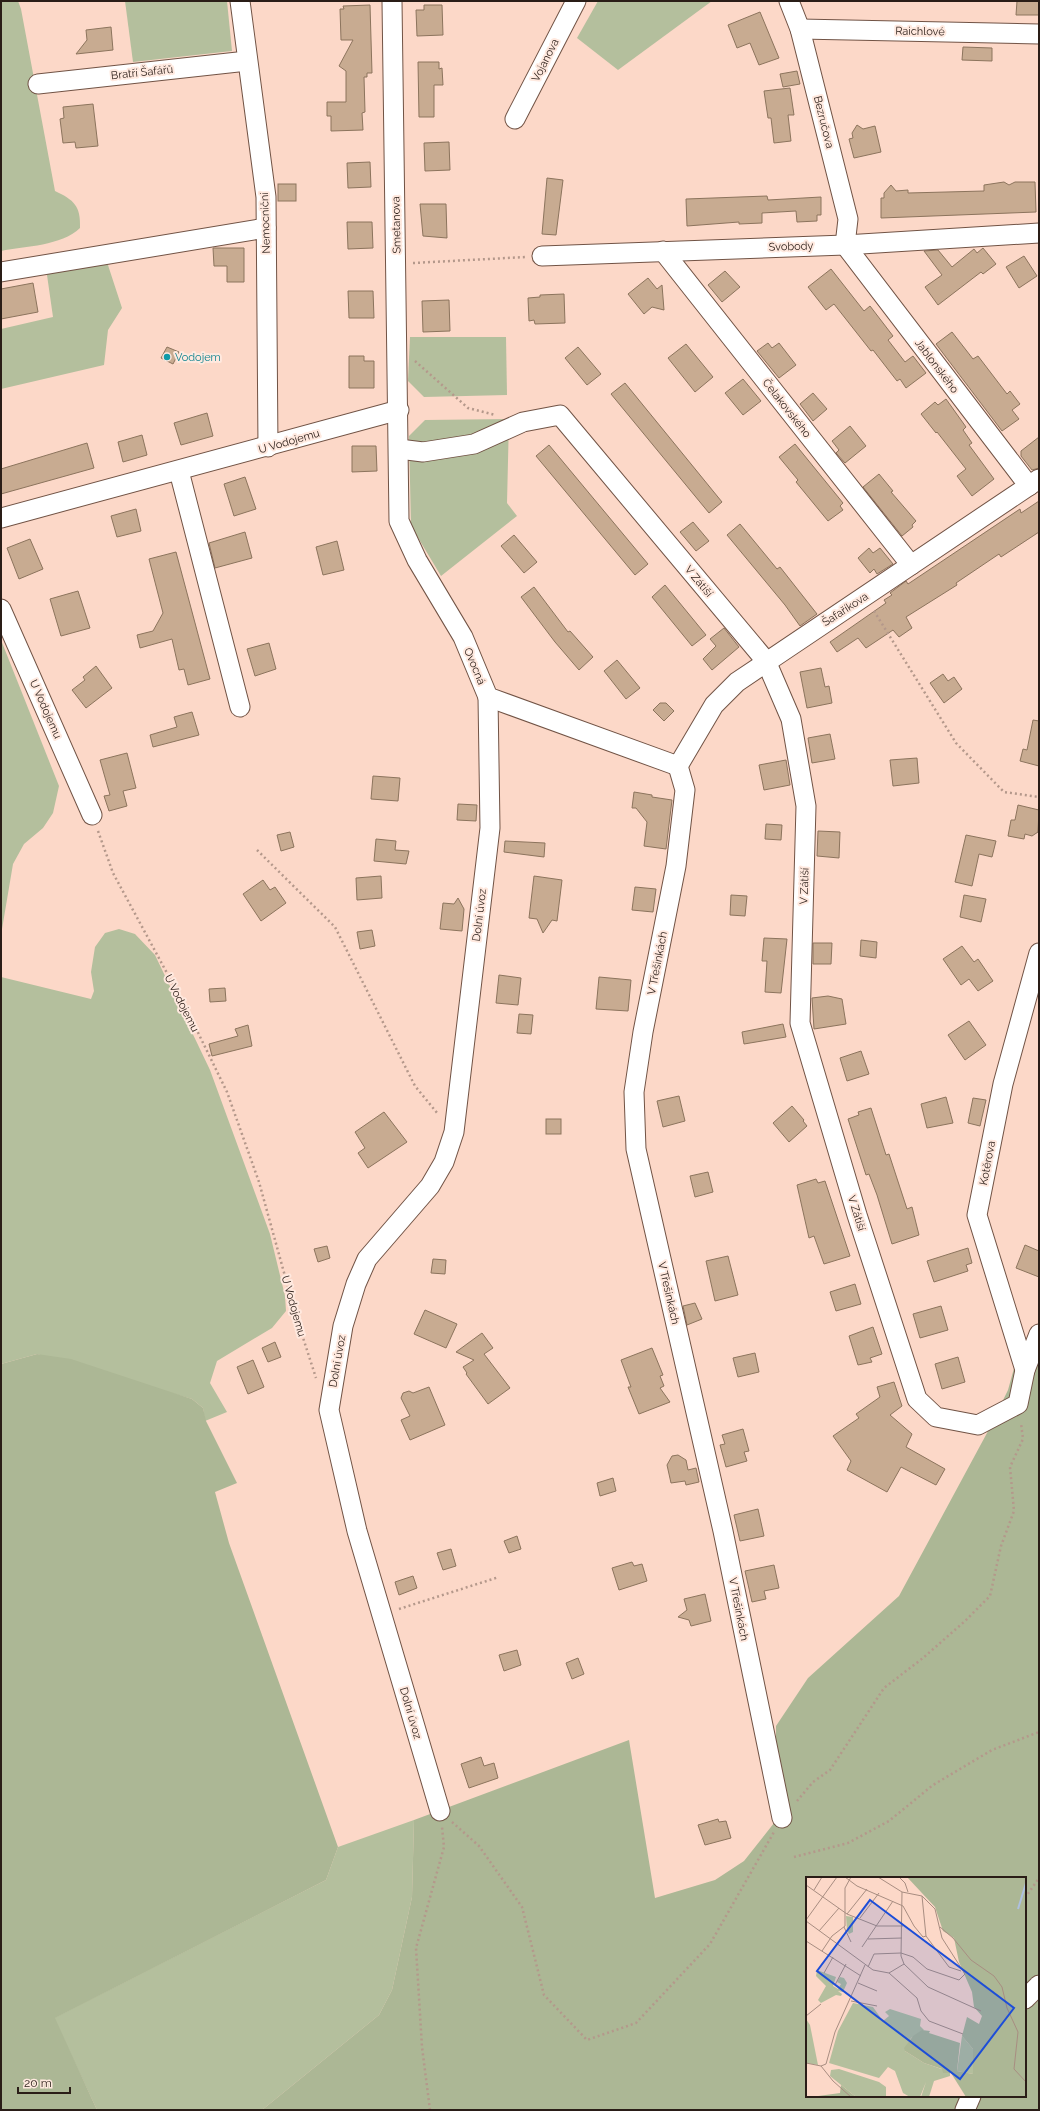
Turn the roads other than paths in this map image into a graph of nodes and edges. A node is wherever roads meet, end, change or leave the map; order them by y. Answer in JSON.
{"nodes":[{"id":1,"x":240,"y":1,"type":"edge"},
{"id":2,"x":392,"y":1,"type":"edge"},
{"id":3,"x":576,"y":1,"type":"edge"},
{"id":4,"x":789,"y":1,"type":"edge"},
{"id":5,"x":800,"y":28,"type":"junction"},
{"id":6,"x":1039,"y":34,"type":"edge"},
{"id":7,"x":247,"y":61,"type":"junction"},
{"id":8,"x":38,"y":84,"type":"dead end"},
{"id":9,"x":515,"y":119,"type":"dead end"},
{"id":10,"x":266,"y":228,"type":"junction"},
{"id":11,"x":1039,"y":233,"type":"edge"},
{"id":12,"x":845,"y":245,"type":"junction"},
{"id":13,"x":662,"y":251,"type":"junction"},
{"id":14,"x":542,"y":256,"type":"road end"},
{"id":15,"x":1,"y":272,"type":"edge"},
{"id":16,"x":399,"y":410,"type":"junction"},
{"id":17,"x":268,"y":446,"type":"junction"},
{"id":18,"x":399,"y":449,"type":"junction"},
{"id":19,"x":179,"y":471,"type":"junction"},
{"id":20,"x":1034,"y":483,"type":"edge"},
{"id":21,"x":1,"y":518,"type":"edge"},
{"id":22,"x":911,"y":565,"type":"junction"},
{"id":23,"x":1,"y":609,"type":"edge"},
{"id":24,"x":766,"y":661,"type":"junction"},
{"id":25,"x":488,"y":698,"type":"junction"},
{"id":26,"x":240,"y":707,"type":"dead end"},
{"id":27,"x":678,"y":766,"type":"junction"},
{"id":28,"x":92,"y":815,"type":"road end"},
{"id":29,"x":1039,"y":953,"type":"edge"},
{"id":30,"x":1039,"y":1334,"type":"edge"},
{"id":31,"x":1025,"y":1370,"type":"junction"},
{"id":32,"x":440,"y":1811,"type":"road end"},
{"id":33,"x":782,"y":1818,"type":"road end"},
{"id":34,"x":1039,"y":1985,"type":"edge"},
{"id":35,"x":1026,"y":1998,"type":"edge"},
{"id":36,"x":971,"y":2097,"type":"edge"},
{"id":37,"x":965,"y":2110,"type":"edge"}],
"edges":[{"from":1,"to":7,"type":"street","name":"Nemocniční"},
{"from":2,"to":16,"type":"street","name":"Smetanova"},
{"from":3,"to":9,"type":"street","name":"Vojanova"},
{"from":4,"to":5,"type":"street","name":"Bezručova"},
{"from":5,"to":6,"type":"street","name":"Raichlové"},
{"from":5,"to":12,"type":"street","name":"Bezručova"},
{"from":7,"to":8,"type":"street","name":"Bratří Šafářů"},
{"from":7,"to":10,"type":"street","name":"Nemocniční"},
{"from":10,"to":15,"type":"street"},
{"from":10,"to":17,"type":"street","name":"Nemocniční"},
{"from":11,"to":12,"type":"street","name":"Svobody"},
{"from":12,"to":13,"type":"street","name":"Svobody"},
{"from":12,"to":20,"type":"street","name":"Jablonského"},
{"from":13,"to":14,"type":"street","name":"Svobody"},
{"from":13,"to":22,"type":"street","name":"Čelakovského"},
{"from":16,"to":17,"type":"street","name":"U Vodojemu"},
{"from":16,"to":18,"type":"street","name":"Smetanova"},
{"from":17,"to":19,"type":"street","name":"U Vodojemu"},
{"from":18,"to":24,"type":"street","name":"V Zátiší"},
{"from":18,"to":25,"type":"street","name":"Ovocná"},
{"from":19,"to":21,"type":"street","name":"U Vodojemu"},
{"from":19,"to":26,"type":"street"},
{"from":20,"to":22,"type":"street","name":"Šafaříkova"},
{"from":22,"to":24,"type":"street","name":"Šafaříkova"},
{"from":23,"to":28,"type":"street","name":"U Vodojemu"},
{"from":24,"to":27,"type":"street","name":"Šafaříkova"},
{"from":24,"to":31,"type":"street","name":"V Zátiší"},
{"from":25,"to":27,"type":"street","name":"Ovocná"},
{"from":25,"to":32,"type":"street","name":"Dolní úvoz"},
{"from":27,"to":33,"type":"street","name":"V Třešinkách"},
{"from":29,"to":31,"type":"street","name":"Kotěrova"},
{"from":30,"to":31,"type":"street"},
{"from":34,"to":35,"type":"street"},
{"from":36,"to":37,"type":"street"}]}
